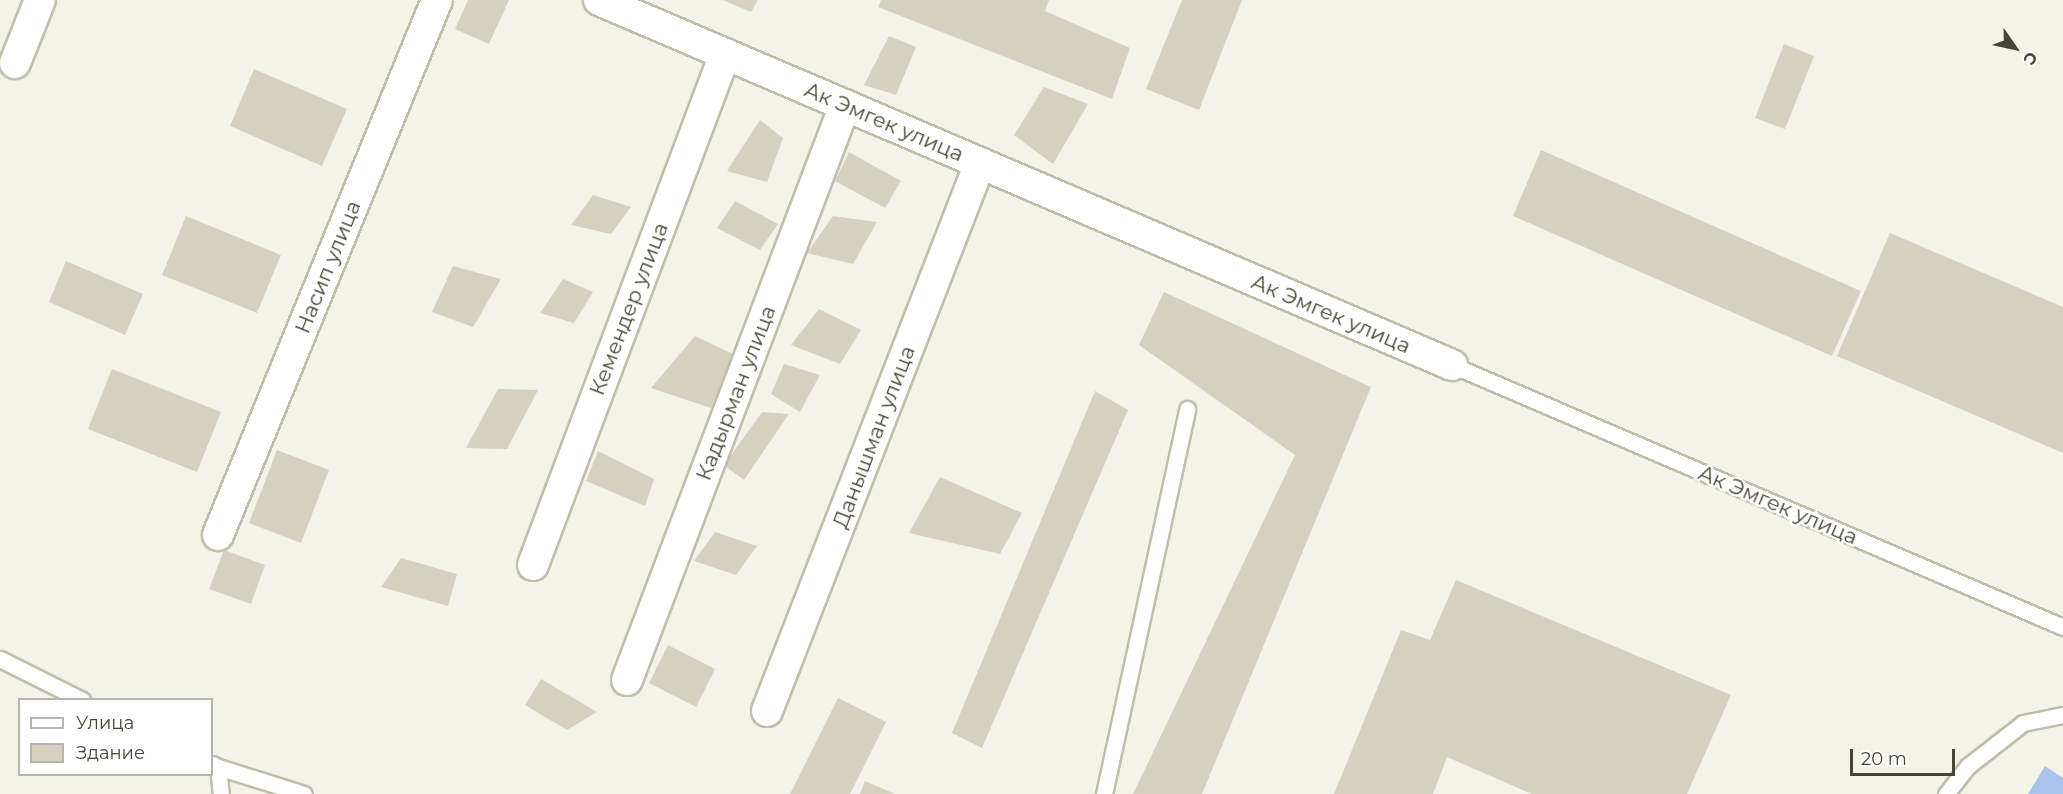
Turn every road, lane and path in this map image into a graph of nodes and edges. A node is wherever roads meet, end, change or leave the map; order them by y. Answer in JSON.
{"nodes":[{"id":1,"x":40,"y":0,"type":"edge"},
{"id":2,"x":437,"y":0,"type":"edge"},
{"id":3,"x":599,"y":0,"type":"edge"},
{"id":4,"x":725,"y":54,"type":"junction"},
{"id":5,"x":15,"y":63,"type":"dead end"},
{"id":6,"x":845,"y":105,"type":"junction"},
{"id":7,"x":980,"y":163,"type":"junction"},
{"id":8,"x":1452,"y":366,"type":"joint"},
{"id":9,"x":1187,"y":409,"type":"dead end"},
{"id":10,"x":218,"y":534,"type":"dead end"},
{"id":11,"x":533,"y":565,"type":"dead end"},
{"id":12,"x":2063,"y":627,"type":"edge"},
{"id":13,"x":0,"y":659,"type":"edge"},
{"id":14,"x":627,"y":680,"type":"dead end"},
{"id":15,"x":80,"y":698,"type":"edge"},
{"id":16,"x":767,"y":711,"type":"dead end"},
{"id":17,"x":2063,"y":715,"type":"edge"},
{"id":18,"x":215,"y":765,"type":"edge"},
{"id":19,"x":221,"y":794,"type":"edge"},
{"id":20,"x":304,"y":794,"type":"edge"},
{"id":21,"x":1104,"y":794,"type":"edge"},
{"id":22,"x":1946,"y":794,"type":"edge"}],
"edges":[{"from":1,"to":5,"type":"street"},
{"from":2,"to":10,"type":"street","name":"Насип улица"},
{"from":3,"to":4,"type":"street","name":"Ак Эмгек улица"},
{"from":4,"to":6,"type":"street","name":"Ак Эмгек улица"},
{"from":4,"to":11,"type":"street","name":"Кемендер улица"},
{"from":6,"to":7,"type":"street","name":"Ак Эмгек улица"},
{"from":6,"to":14,"type":"street","name":"Кадырман улица"},
{"from":7,"to":8,"type":"street","name":"Ак Эмгек улица"},
{"from":7,"to":16,"type":"street","name":"Данышман улица"},
{"from":8,"to":12,"type":"lane","name":"Ак Эмгек улица"},
{"from":9,"to":21,"type":"lane"},
{"from":13,"to":15,"type":"lane"},
{"from":17,"to":22,"type":"lane"},
{"from":18,"to":19,"type":"lane"},
{"from":18,"to":20,"type":"lane"}]}
